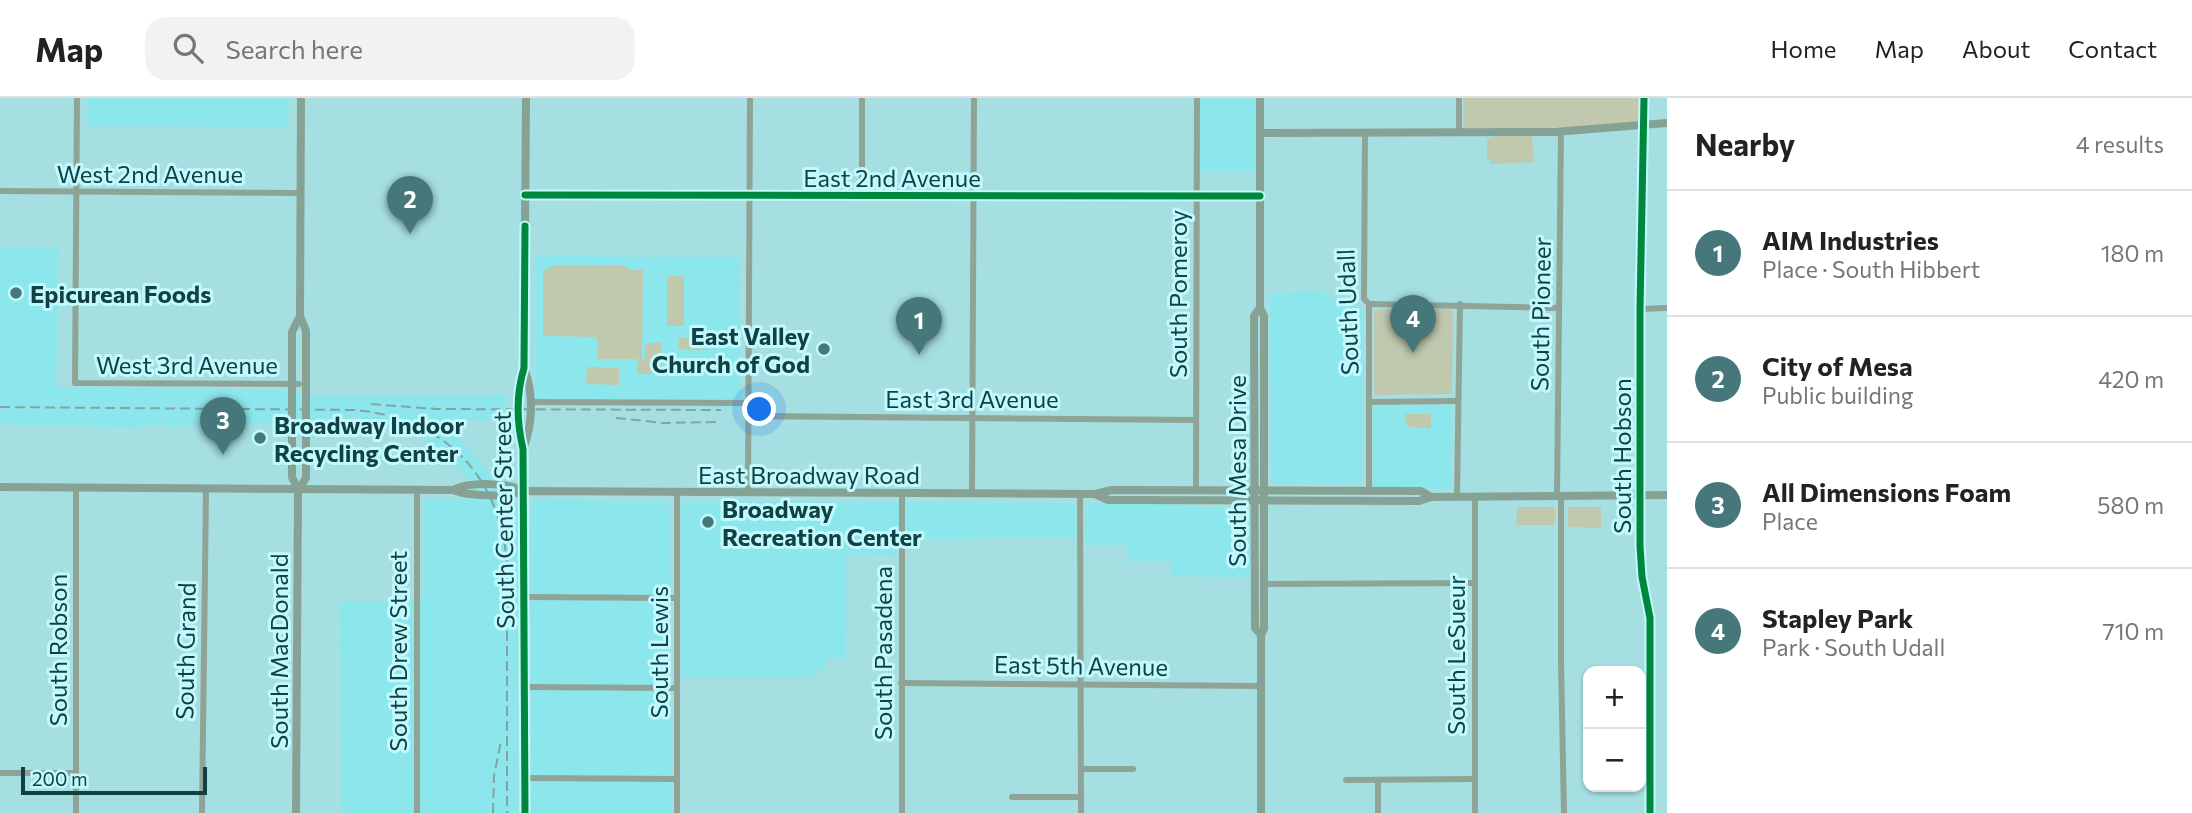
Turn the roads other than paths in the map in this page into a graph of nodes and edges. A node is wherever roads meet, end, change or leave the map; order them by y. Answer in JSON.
{"nodes":[{"id":1,"x":77,"y":98,"type":"edge"},
{"id":2,"x":301,"y":98,"type":"edge"},
{"id":3,"x":526,"y":98,"type":"edge"},
{"id":4,"x":750,"y":98,"type":"edge"},
{"id":5,"x":862,"y":98,"type":"edge"},
{"id":6,"x":974,"y":98,"type":"edge"},
{"id":7,"x":1198,"y":98,"type":"edge"},
{"id":8,"x":1260,"y":98,"type":"edge"},
{"id":9,"x":1459,"y":98,"type":"edge"},
{"id":10,"x":1644,"y":98,"type":"edge"},
{"id":11,"x":1643,"y":124,"type":"junction"},
{"id":12,"x":1667,"y":124,"type":"edge"},
{"id":13,"x":1561,"y":131,"type":"junction"},
{"id":14,"x":1365,"y":132,"type":"junction"},
{"id":15,"x":1459,"y":132,"type":"junction"},
{"id":16,"x":1260,"y":133,"type":"junction"},
{"id":17,"x":0,"y":191,"type":"edge"},
{"id":18,"x":76,"y":192,"type":"junction"},
{"id":19,"x":300,"y":193,"type":"junction"},
{"id":20,"x":525,"y":195,"type":"junction"},
{"id":21,"x":750,"y":196,"type":"junction"},
{"id":22,"x":862,"y":196,"type":"junction"},
{"id":23,"x":974,"y":196,"type":"junction"},
{"id":24,"x":1197,"y":196,"type":"junction"},
{"id":25,"x":1260,"y":196,"type":"junction"},
{"id":26,"x":1369,"y":304,"type":"junction"},
{"id":27,"x":1460,"y":304,"type":"junction"},
{"id":28,"x":1260,"y":307,"type":"junction"},
{"id":29,"x":1558,"y":308,"type":"junction"},
{"id":30,"x":1667,"y":308,"type":"edge"},
{"id":31,"x":1640,"y":309,"type":"junction"},
{"id":32,"x":300,"y":316,"type":"junction"},
{"id":33,"x":524,"y":368,"type":"junction"},
{"id":34,"x":295,"y":384,"type":"junction"},
{"id":35,"x":1458,"y":401,"type":"junction"},
{"id":36,"x":531,"y":402,"type":"junction"},
{"id":37,"x":1369,"y":402,"type":"junction"},
{"id":38,"x":748,"y":403,"type":"junction"},
{"id":39,"x":748,"y":416,"type":"junction"},
{"id":40,"x":973,"y":418,"type":"junction"},
{"id":41,"x":1196,"y":420,"type":"junction"},
{"id":42,"x":523,"y":449,"type":"junction"},
{"id":43,"x":0,"y":487,"type":"edge"},
{"id":44,"x":76,"y":488,"type":"junction"},
{"id":45,"x":206,"y":489,"type":"junction"},
{"id":46,"x":298,"y":490,"type":"junction"},
{"id":47,"x":417,"y":490,"type":"junction"},
{"id":48,"x":1196,"y":490,"type":"junction"},
{"id":49,"x":523,"y":491,"type":"junction"},
{"id":50,"x":1369,"y":491,"type":"junction"},
{"id":51,"x":677,"y":492,"type":"junction"},
{"id":52,"x":748,"y":493,"type":"junction"},
{"id":53,"x":902,"y":494,"type":"junction"},
{"id":54,"x":972,"y":494,"type":"junction"},
{"id":55,"x":1080,"y":494,"type":"junction"},
{"id":56,"x":1095,"y":494,"type":"junction"},
{"id":57,"x":1640,"y":495,"type":"junction"},
{"id":58,"x":1667,"y":495,"type":"edge"},
{"id":59,"x":1254,"y":496,"type":"junction"},
{"id":60,"x":1264,"y":496,"type":"junction"},
{"id":61,"x":1559,"y":496,"type":"junction"},
{"id":62,"x":1431,"y":497,"type":"junction"},
{"id":63,"x":1457,"y":497,"type":"junction"},
{"id":64,"x":1475,"y":497,"type":"junction"},
{"id":65,"x":1264,"y":583,"type":"junction"},
{"id":66,"x":1475,"y":583,"type":"junction"},
{"id":67,"x":524,"y":597,"type":"junction"},
{"id":68,"x":677,"y":598,"type":"junction"},
{"id":69,"x":1261,"y":635,"type":"junction"},
{"id":70,"x":901,"y":682,"type":"junction"},
{"id":71,"x":1081,"y":684,"type":"junction"},
{"id":72,"x":1261,"y":686,"type":"junction"},
{"id":73,"x":526,"y":687,"type":"junction"},
{"id":74,"x":677,"y":688,"type":"junction"},
{"id":75,"x":1081,"y":769,"type":"junction"},
{"id":76,"x":1133,"y":769,"type":"dead end"},
{"id":77,"x":0,"y":773,"type":"edge"},
{"id":78,"x":76,"y":773,"type":"junction"},
{"id":79,"x":525,"y":778,"type":"junction"},
{"id":80,"x":677,"y":779,"type":"junction"},
{"id":81,"x":1475,"y":779,"type":"junction"},
{"id":82,"x":1346,"y":780,"type":"dead end"},
{"id":83,"x":1378,"y":780,"type":"junction"},
{"id":84,"x":1012,"y":797,"type":"dead end"},
{"id":85,"x":1081,"y":797,"type":"junction"},
{"id":86,"x":76,"y":813,"type":"edge"},
{"id":87,"x":202,"y":813,"type":"edge"},
{"id":88,"x":296,"y":813,"type":"edge"},
{"id":89,"x":416,"y":813,"type":"edge"},
{"id":90,"x":525,"y":813,"type":"edge"},
{"id":91,"x":677,"y":813,"type":"edge"},
{"id":92,"x":902,"y":813,"type":"edge"},
{"id":93,"x":1081,"y":813,"type":"edge"},
{"id":94,"x":1261,"y":813,"type":"edge"},
{"id":95,"x":1378,"y":813,"type":"edge"},
{"id":96,"x":1475,"y":813,"type":"edge"},
{"id":97,"x":1564,"y":813,"type":"edge"},
{"id":98,"x":1650,"y":813,"type":"edge"}],
"edges":[{"from":1,"to":18,"type":"street"},
{"from":2,"to":19,"type":"main road","name":"South MacDonald"},
{"from":3,"to":20,"type":"main road","name":"South Center Street"},
{"from":4,"to":21,"type":"street"},
{"from":5,"to":22,"type":"street"},
{"from":6,"to":23,"type":"street"},
{"from":7,"to":24,"type":"street","name":"South Pomeroy"},
{"from":8,"to":16,"type":"main road","name":"South Mesa Drive"},
{"from":9,"to":15,"type":"street"},
{"from":10,"to":11,"type":"street","name":"South Hobson"},
{"from":11,"to":12,"type":"main road"},
{"from":11,"to":13,"type":"main road"},
{"from":11,"to":31,"type":"street","name":"South Hobson"},
{"from":13,"to":15,"type":"main road"},
{"from":13,"to":29,"type":"street","name":"South Pioneer"},
{"from":14,"to":15,"type":"main road"},
{"from":14,"to":16,"type":"main road"},
{"from":14,"to":26,"type":"street","name":"South Udall"},
{"from":16,"to":25,"type":"main road","name":"South Mesa Drive"},
{"from":17,"to":18,"type":"street","name":"West 2nd Avenue"},
{"from":18,"to":19,"type":"street","name":"West 2nd Avenue"},
{"from":18,"to":34,"type":"street","name":"West 3rd Avenue"},
{"from":19,"to":32,"type":"main road","name":"South MacDonald"},
{"from":20,"to":21,"type":"street","name":"East 2nd Avenue"},
{"from":20,"to":33,"type":"main road","name":"South Center Street"},
{"from":21,"to":22,"type":"street","name":"East 2nd Avenue"},
{"from":21,"to":38,"type":"street"},
{"from":22,"to":23,"type":"street","name":"East 2nd Avenue"},
{"from":23,"to":24,"type":"street","name":"East 2nd Avenue"},
{"from":23,"to":40,"type":"street"},
{"from":24,"to":25,"type":"street","name":"East 2nd Avenue"},
{"from":24,"to":41,"type":"street","name":"South Pomeroy"},
{"from":25,"to":28,"type":"main road","name":"South Mesa Drive"},
{"from":26,"to":27,"type":"street"},
{"from":26,"to":37,"type":"street","name":"South Udall"},
{"from":27,"to":29,"type":"street"},
{"from":27,"to":35,"type":"street"},
{"from":28,"to":59,"type":"main road","name":"South Mesa Drive"},
{"from":28,"to":60,"type":"main road","name":"South Mesa Drive"},
{"from":29,"to":61,"type":"street","name":"South Pioneer"},
{"from":30,"to":31,"type":"street"},
{"from":31,"to":57,"type":"street","name":"South Hobson"},
{"from":32,"to":34,"type":"main road","name":"South MacDonald"},
{"from":32,"to":46,"type":"main road","name":"South MacDonald"},
{"from":33,"to":36,"type":"main road","name":"South Center Street"},
{"from":33,"to":42,"type":"main road","name":"South Center Street"},
{"from":34,"to":46,"type":"main road","name":"South MacDonald"},
{"from":35,"to":37,"type":"street"},
{"from":35,"to":63,"type":"street"},
{"from":36,"to":38,"type":"street"},
{"from":36,"to":42,"type":"main road","name":"South Center Street"},
{"from":37,"to":50,"type":"street","name":"South Udall"},
{"from":38,"to":39,"type":"street"},
{"from":39,"to":40,"type":"street","name":"East 3rd Avenue"},
{"from":39,"to":52,"type":"street"},
{"from":40,"to":41,"type":"street","name":"East 3rd Avenue"},
{"from":40,"to":54,"type":"street"},
{"from":41,"to":48,"type":"street","name":"South Pomeroy"},
{"from":42,"to":49,"type":"main road","name":"South Center Street"},
{"from":43,"to":44,"type":"main road","name":"East Broadway Road"},
{"from":44,"to":45,"type":"main road","name":"East Broadway Road"},
{"from":44,"to":78,"type":"street","name":"South Robson"},
{"from":45,"to":46,"type":"main road","name":"East Broadway Road"},
{"from":45,"to":87,"type":"street","name":"South Grand"},
{"from":46,"to":47,"type":"main road","name":"East Broadway Road"},
{"from":46,"to":88,"type":"main road","name":"South MacDonald"},
{"from":47,"to":49,"type":"main road","name":"East Broadway Road"},
{"from":47,"to":89,"type":"street","name":"South Drew Street"},
{"from":48,"to":56,"type":"main road","name":"East Broadway Road"},
{"from":48,"to":59,"type":"main road","name":"East Broadway Road"},
{"from":49,"to":51,"type":"main road","name":"East Broadway Road"},
{"from":49,"to":67,"type":"main road","name":"South Center Street"},
{"from":50,"to":60,"type":"main road","name":"East Broadway Road"},
{"from":50,"to":62,"type":"main road","name":"East Broadway Road"},
{"from":51,"to":52,"type":"main road","name":"East Broadway Road"},
{"from":51,"to":68,"type":"street","name":"South Lewis"},
{"from":52,"to":53,"type":"main road","name":"East Broadway Road"},
{"from":53,"to":54,"type":"main road","name":"East Broadway Road"},
{"from":53,"to":70,"type":"street","name":"South Pasadena"},
{"from":54,"to":55,"type":"main road","name":"East Broadway Road"},
{"from":55,"to":56,"type":"main road","name":"East Broadway Road"},
{"from":55,"to":71,"type":"street"},
{"from":56,"to":59,"type":"main road","name":"East Broadway Road"},
{"from":57,"to":58,"type":"main road","name":"East Broadway Road"},
{"from":57,"to":61,"type":"main road","name":"East Broadway Road"},
{"from":57,"to":98,"type":"street","name":"South Hobson"},
{"from":59,"to":60,"type":"main road","name":"East Broadway Road"},
{"from":59,"to":69,"type":"main road","name":"South Mesa Drive"},
{"from":60,"to":62,"type":"main road","name":"East Broadway Road"},
{"from":60,"to":65,"type":"main road","name":"South Mesa Drive"},
{"from":61,"to":64,"type":"main road","name":"East Broadway Road"},
{"from":61,"to":97,"type":"street","name":"South Pioneer"},
{"from":62,"to":63,"type":"main road","name":"East Broadway Road"},
{"from":63,"to":64,"type":"main road","name":"East Broadway Road"},
{"from":64,"to":66,"type":"street","name":"South LeSueur"},
{"from":65,"to":66,"type":"street"},
{"from":65,"to":69,"type":"main road","name":"South Mesa Drive"},
{"from":66,"to":81,"type":"street","name":"South LeSueur"},
{"from":67,"to":68,"type":"street"},
{"from":67,"to":73,"type":"main road","name":"South Center Street"},
{"from":68,"to":74,"type":"street","name":"South Lewis"},
{"from":69,"to":72,"type":"main road","name":"South Mesa Drive"},
{"from":70,"to":71,"type":"street","name":"East 5th Avenue"},
{"from":70,"to":92,"type":"street","name":"South Pasadena"},
{"from":71,"to":72,"type":"street","name":"East 5th Avenue"},
{"from":71,"to":75,"type":"street"},
{"from":72,"to":94,"type":"main road","name":"South Mesa Drive"},
{"from":73,"to":74,"type":"street"},
{"from":73,"to":79,"type":"main road","name":"South Center Street"},
{"from":74,"to":80,"type":"street","name":"South Lewis"},
{"from":75,"to":76,"type":"street"},
{"from":75,"to":85,"type":"street"},
{"from":77,"to":78,"type":"street"},
{"from":78,"to":86,"type":"street","name":"South Robson"},
{"from":79,"to":80,"type":"street"},
{"from":79,"to":90,"type":"main road","name":"South Center Street"},
{"from":80,"to":91,"type":"street","name":"South Lewis"},
{"from":81,"to":83,"type":"street"},
{"from":81,"to":96,"type":"street","name":"South LeSueur"},
{"from":82,"to":83,"type":"street"},
{"from":83,"to":95,"type":"street"},
{"from":84,"to":85,"type":"street"},
{"from":85,"to":93,"type":"street"}]}
